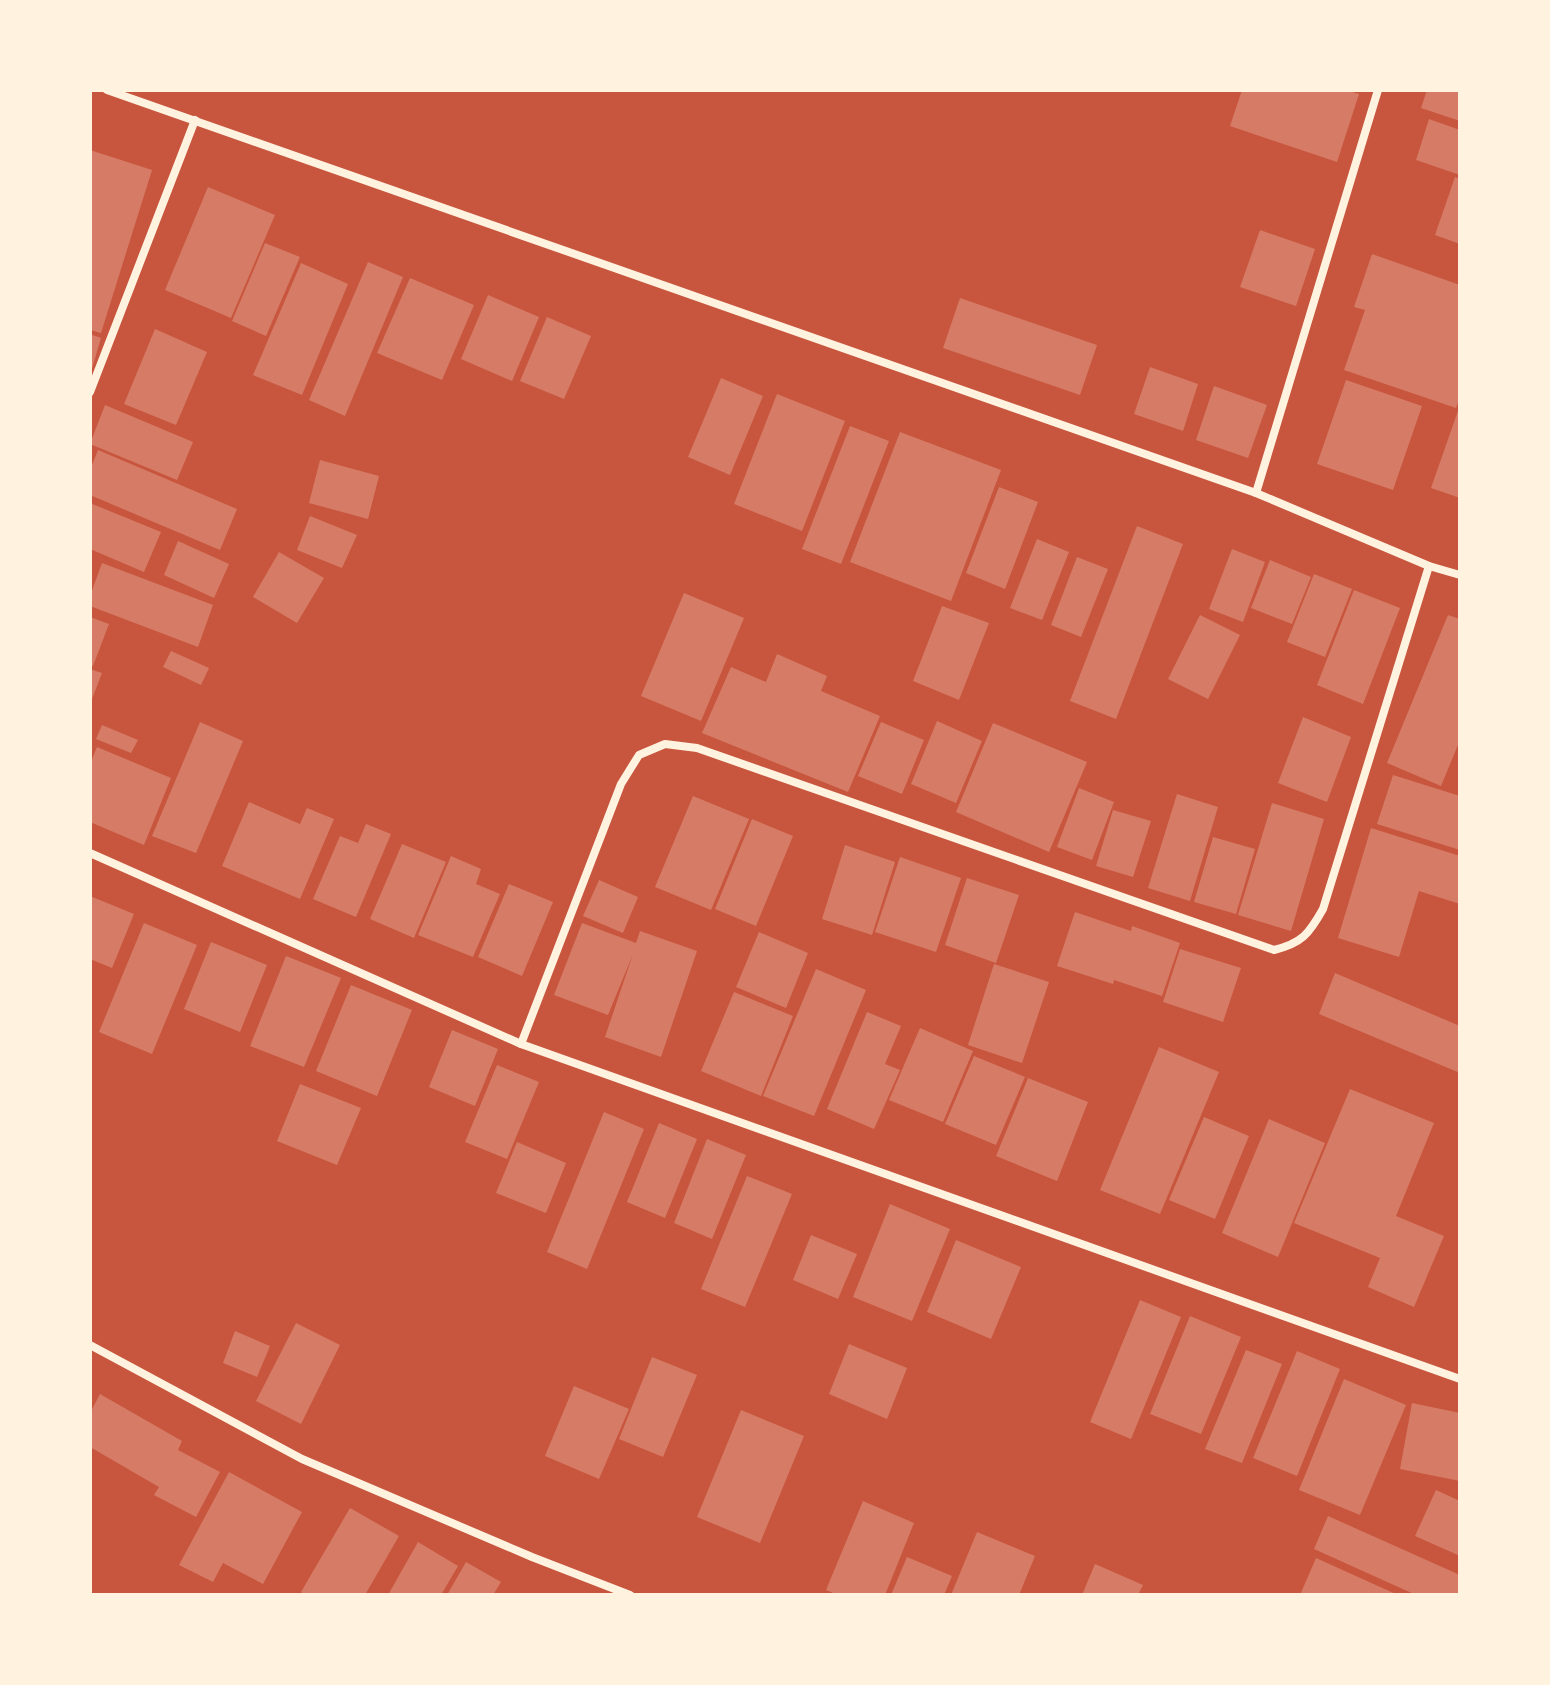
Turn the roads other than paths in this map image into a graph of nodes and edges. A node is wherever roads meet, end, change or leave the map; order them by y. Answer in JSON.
{"nodes":[{"id":1,"x":107,"y":90,"type":"edge"},
{"id":2,"x":1378,"y":90,"type":"edge"},
{"id":3,"x":195,"y":120,"type":"junction"},
{"id":4,"x":90,"y":392,"type":"edge"},
{"id":5,"x":1256,"y":493,"type":"junction"},
{"id":6,"x":1429,"y":566,"type":"junction"},
{"id":7,"x":1460,"y":575,"type":"edge"},
{"id":8,"x":90,"y":853,"type":"edge"},
{"id":9,"x":521,"y":1044,"type":"junction"},
{"id":10,"x":90,"y":1345,"type":"edge"},
{"id":11,"x":1460,"y":1379,"type":"edge"},
{"id":12,"x":630,"y":1595,"type":"edge"}],
"edges":[{"from":1,"to":3,"type":"street"},
{"from":2,"to":5,"type":"street"},
{"from":3,"to":4,"type":"street"},
{"from":3,"to":5,"type":"street"},
{"from":5,"to":6,"type":"street"},
{"from":6,"to":7,"type":"street"},
{"from":6,"to":9,"type":"street"},
{"from":8,"to":9,"type":"street"},
{"from":9,"to":11,"type":"street"},
{"from":10,"to":12,"type":"street"}]}
